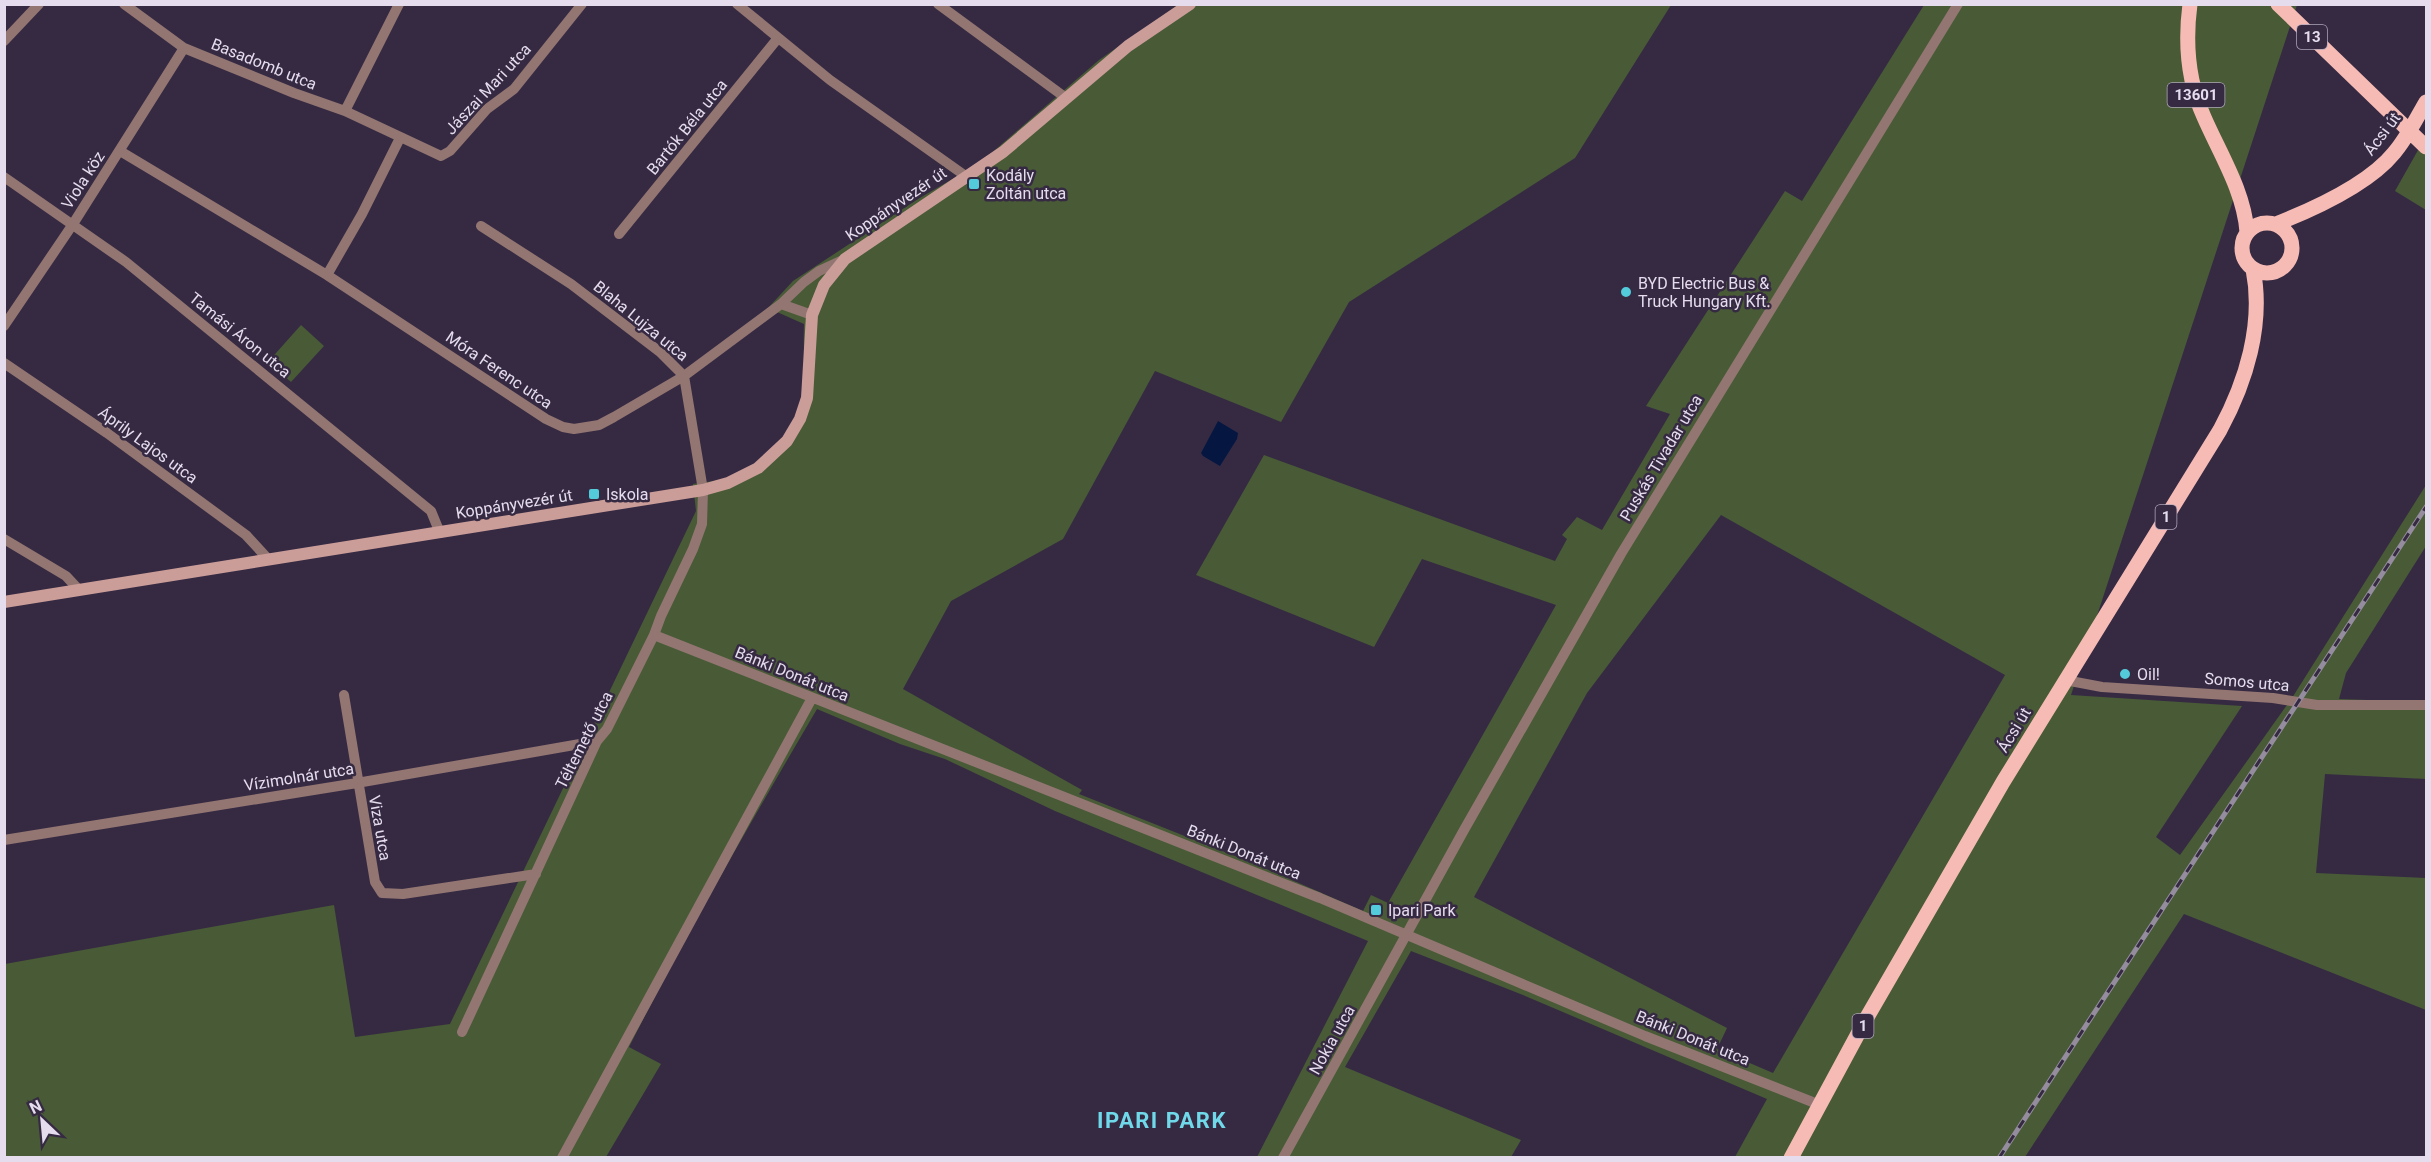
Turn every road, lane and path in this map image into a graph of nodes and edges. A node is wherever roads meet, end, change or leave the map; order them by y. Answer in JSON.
{"nodes":[{"id":1,"x":39,"y":4,"type":"edge"},
{"id":2,"x":124,"y":4,"type":"edge"},
{"id":3,"x":582,"y":4,"type":"edge"},
{"id":4,"x":737,"y":4,"type":"edge"},
{"id":5,"x":938,"y":4,"type":"edge"},
{"id":6,"x":1958,"y":4,"type":"edge"},
{"id":7,"x":2190,"y":4,"type":"edge"},
{"id":8,"x":2278,"y":4,"type":"edge"},
{"id":9,"x":393,"y":6,"type":"edge"},
{"id":10,"x":1180,"y":6,"type":"edge"},
{"id":11,"x":778,"y":38,"type":"junction"},
{"id":12,"x":4,"y":42,"type":"edge"},
{"id":13,"x":184,"y":48,"type":"junction"},
{"id":14,"x":1066,"y":98,"type":"junction"},
{"id":15,"x":2427,"y":102,"type":"edge"},
{"id":16,"x":345,"y":111,"type":"junction"},
{"id":17,"x":400,"y":138,"type":"junction"},
{"id":18,"x":2427,"y":147,"type":"edge"},
{"id":19,"x":120,"y":151,"type":"junction"},
{"id":20,"x":4,"y":177,"type":"edge"},
{"id":21,"x":967,"y":177,"type":"junction"},
{"id":22,"x":2232,"y":178,"type":"junction"},
{"id":23,"x":2329,"y":200,"type":"junction"},
{"id":24,"x":2272,"y":223,"type":"junction"},
{"id":25,"x":73,"y":224,"type":"junction"},
{"id":26,"x":481,"y":226,"type":"dead end"},
{"id":27,"x":2247,"y":232,"type":"junction"},
{"id":28,"x":619,"y":234,"type":"dead end"},
{"id":29,"x":2291,"y":239,"type":"junction"},
{"id":30,"x":845,"y":259,"type":"junction"},
{"id":31,"x":2253,"y":269,"type":"junction"},
{"id":32,"x":2274,"y":272,"type":"junction"},
{"id":33,"x":327,"y":275,"type":"junction"},
{"id":34,"x":781,"y":304,"type":"junction"},
{"id":35,"x":812,"y":315,"type":"junction"},
{"id":36,"x":2256,"y":318,"type":"junction"},
{"id":37,"x":4,"y":326,"type":"edge"},
{"id":38,"x":4,"y":363,"type":"edge"},
{"id":39,"x":684,"y":376,"type":"junction"},
{"id":40,"x":703,"y":490,"type":"junction"},
{"id":41,"x":440,"y":533,"type":"junction"},
{"id":42,"x":4,"y":539,"type":"edge"},
{"id":43,"x":268,"y":559,"type":"junction"},
{"id":44,"x":79,"y":590,"type":"junction"},
{"id":45,"x":4,"y":602,"type":"edge"},
{"id":46,"x":654,"y":635,"type":"junction"},
{"id":47,"x":2065,"y":680,"type":"junction"},
{"id":48,"x":344,"y":695,"type":"dead end"},
{"id":49,"x":812,"y":698,"type":"junction"},
{"id":50,"x":2427,"y":705,"type":"edge"},
{"id":51,"x":597,"y":741,"type":"junction"},
{"id":52,"x":357,"y":783,"type":"junction"},
{"id":53,"x":4,"y":840,"type":"edge"},
{"id":54,"x":536,"y":874,"type":"junction"},
{"id":55,"x":1407,"y":936,"type":"junction"},
{"id":56,"x":462,"y":1032,"type":"dead end"},
{"id":57,"x":1820,"y":1105,"type":"junction"},
{"id":58,"x":562,"y":1158,"type":"edge"},
{"id":59,"x":1283,"y":1158,"type":"edge"},
{"id":60,"x":1791,"y":1158,"type":"edge"}],
"edges":[{"from":1,"to":12,"type":"street"},
{"from":2,"to":13,"type":"street","name":"Basadomb utca"},
{"from":3,"to":17,"type":"street","name":"Jászai Mari utca"},
{"from":4,"to":11,"type":"street"},
{"from":5,"to":14,"type":"street"},
{"from":6,"to":55,"type":"street","name":"Puskás Tivadar utca"},
{"from":7,"to":22,"type":"main road","number":"13601"},
{"from":8,"to":18,"type":"main road","number":"13"},
{"from":9,"to":16,"type":"street"},
{"from":10,"to":14,"type":"street","name":"Koppányvezér út"},
{"from":11,"to":21,"type":"street"},
{"from":11,"to":28,"type":"street","name":"Bartók Béla utca"},
{"from":13,"to":16,"type":"street","name":"Basadomb utca"},
{"from":13,"to":19,"type":"street","name":"Viola köz"},
{"from":14,"to":21,"type":"street","name":"Koppányvezér út"},
{"from":15,"to":23,"type":"main road","name":"Ácsi út","number":"1"},
{"from":16,"to":17,"type":"street","name":"Basadomb utca"},
{"from":17,"to":33,"type":"street"},
{"from":19,"to":25,"type":"street","name":"Viola köz"},
{"from":19,"to":33,"type":"street","name":"Móra Ferenc utca"},
{"from":20,"to":25,"type":"street","name":"Tamási Áron utca"},
{"from":21,"to":30,"type":"street","name":"Koppányvezér út"},
{"from":22,"to":24,"type":"main road","number":"13601"},
{"from":22,"to":27,"type":"main road","number":"13601"},
{"from":23,"to":24,"type":"main road","name":"Ácsi út","number":"1"},
{"from":23,"to":29,"type":"main road","name":"Ácsi út","number":"1"},
{"from":24,"to":27,"type":"main road","number":"1"},
{"from":24,"to":29,"type":"main road"},
{"from":25,"to":37,"type":"street","name":"Viola köz"},
{"from":25,"to":41,"type":"street","name":"Tamási Áron utca"},
{"from":26,"to":39,"type":"street","name":"Blaha Lujza utca"},
{"from":27,"to":31,"type":"main road","number":"1"},
{"from":29,"to":32,"type":"main road","number":"1"},
{"from":30,"to":34,"type":"street","name":"Móra Ferenc utca"},
{"from":30,"to":35,"type":"street","name":"Koppányvezér út"},
{"from":31,"to":32,"type":"main road"},
{"from":31,"to":36,"type":"main road","name":"Ácsi út","number":"1"},
{"from":32,"to":36,"type":"main road","name":"Ácsi út","number":"1"},
{"from":33,"to":39,"type":"street","name":"Móra Ferenc utca"},
{"from":34,"to":35,"type":"street"},
{"from":34,"to":39,"type":"street","name":"Móra Ferenc utca"},
{"from":35,"to":40,"type":"street","name":"Koppányvezér út"},
{"from":36,"to":47,"type":"main road","name":"Ácsi út","number":"1"},
{"from":38,"to":43,"type":"street","name":"Áprily Lajos utca"},
{"from":39,"to":40,"type":"street","name":"Blaha Lujza utca"},
{"from":40,"to":41,"type":"street","name":"Koppányvezér út"},
{"from":40,"to":46,"type":"street","name":"Téltemető utca"},
{"from":41,"to":43,"type":"street","name":"Koppányvezér út"},
{"from":42,"to":44,"type":"street"},
{"from":43,"to":44,"type":"street","name":"Koppányvezér út"},
{"from":44,"to":45,"type":"street","name":"Koppányvezér út"},
{"from":46,"to":49,"type":"street","name":"Bánki Donát utca"},
{"from":46,"to":51,"type":"street","name":"Téltemető utca"},
{"from":47,"to":50,"type":"street","name":"Somos utca"},
{"from":47,"to":57,"type":"main road","name":"Ácsi út","number":"1"},
{"from":48,"to":52,"type":"street","name":"Viza utca"},
{"from":49,"to":55,"type":"street","name":"Bánki Donát utca"},
{"from":49,"to":58,"type":"street"},
{"from":51,"to":52,"type":"street","name":"Vízimolnár utca"},
{"from":51,"to":54,"type":"street","name":"Téltemető utca"},
{"from":52,"to":53,"type":"street","name":"Vízimolnár utca"},
{"from":52,"to":54,"type":"street","name":"Viza utca"},
{"from":54,"to":56,"type":"street","name":"Téltemető utca"},
{"from":55,"to":57,"type":"street","name":"Bánki Donát utca"},
{"from":55,"to":59,"type":"street","name":"Nokia utca"},
{"from":57,"to":60,"type":"main road","name":"Ácsi út","number":"1"}]}
